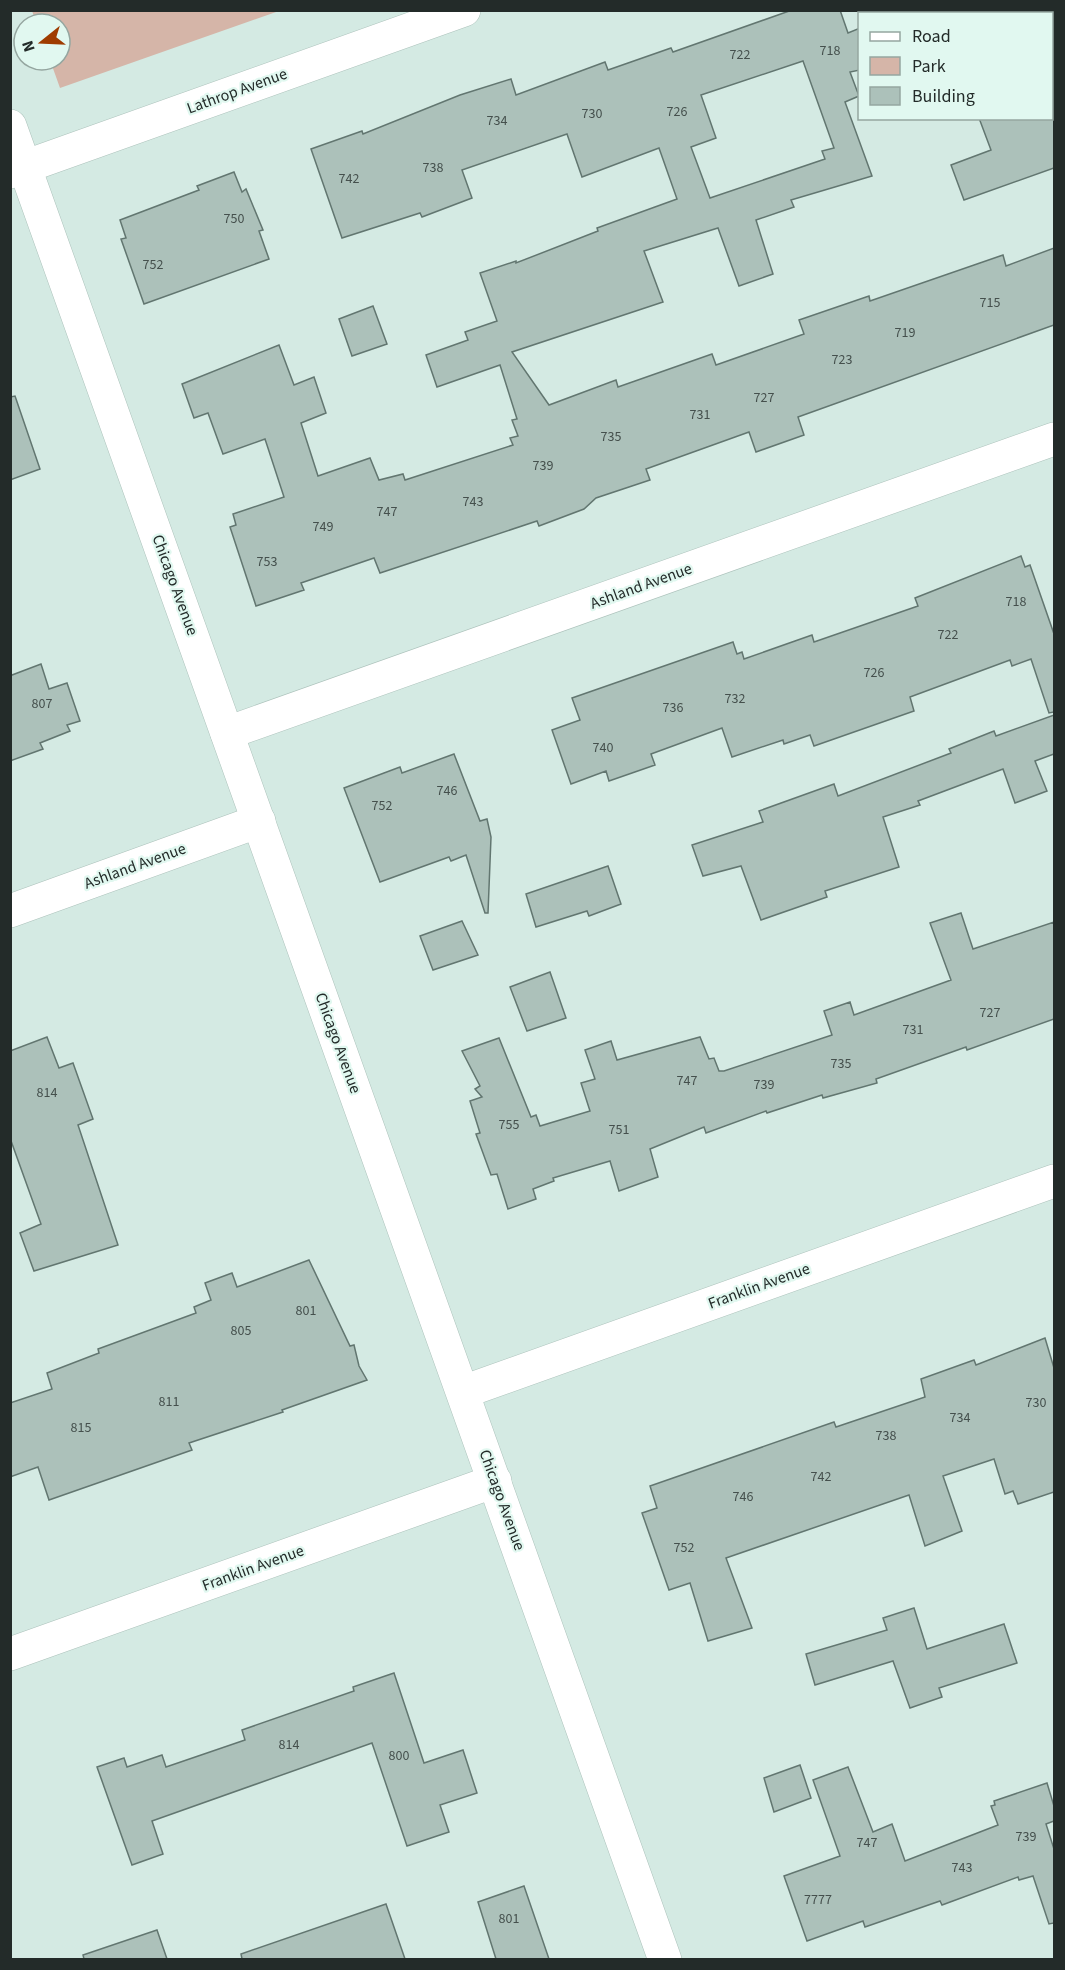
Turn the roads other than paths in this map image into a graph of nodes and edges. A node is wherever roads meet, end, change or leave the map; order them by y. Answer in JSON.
{"nodes":[{"id":1,"x":464,"y":10,"type":"edge"},
{"id":2,"x":10,"y":126,"type":"edge"},
{"id":3,"x":18,"y":169,"type":"edge"},
{"id":4,"x":1054,"y":439,"type":"edge"},
{"id":5,"x":227,"y":733,"type":"junction"},
{"id":6,"x":259,"y":821,"type":"junction"},
{"id":7,"x":10,"y":910,"type":"edge"},
{"id":8,"x":1054,"y":1181,"type":"edge"},
{"id":9,"x":463,"y":1392,"type":"junction"},
{"id":10,"x":495,"y":1481,"type":"junction"},
{"id":11,"x":10,"y":1654,"type":"edge"},
{"id":12,"x":665,"y":1959,"type":"edge"}],
"edges":[{"from":1,"to":3,"type":"street","name":"Lathrop Avenue"},
{"from":2,"to":3,"type":"street","name":"Chicago Avenue"},
{"from":3,"to":5,"type":"street","name":"Chicago Avenue"},
{"from":4,"to":5,"type":"street","name":"Ashland Avenue"},
{"from":5,"to":6,"type":"street","name":"Chicago Avenue"},
{"from":6,"to":7,"type":"street","name":"Ashland Avenue"},
{"from":6,"to":9,"type":"street","name":"Chicago Avenue"},
{"from":8,"to":9,"type":"street","name":"Franklin Avenue"},
{"from":9,"to":10,"type":"street","name":"Chicago Avenue"},
{"from":10,"to":11,"type":"street","name":"Franklin Avenue"},
{"from":10,"to":12,"type":"street","name":"Chicago Avenue"}]}
